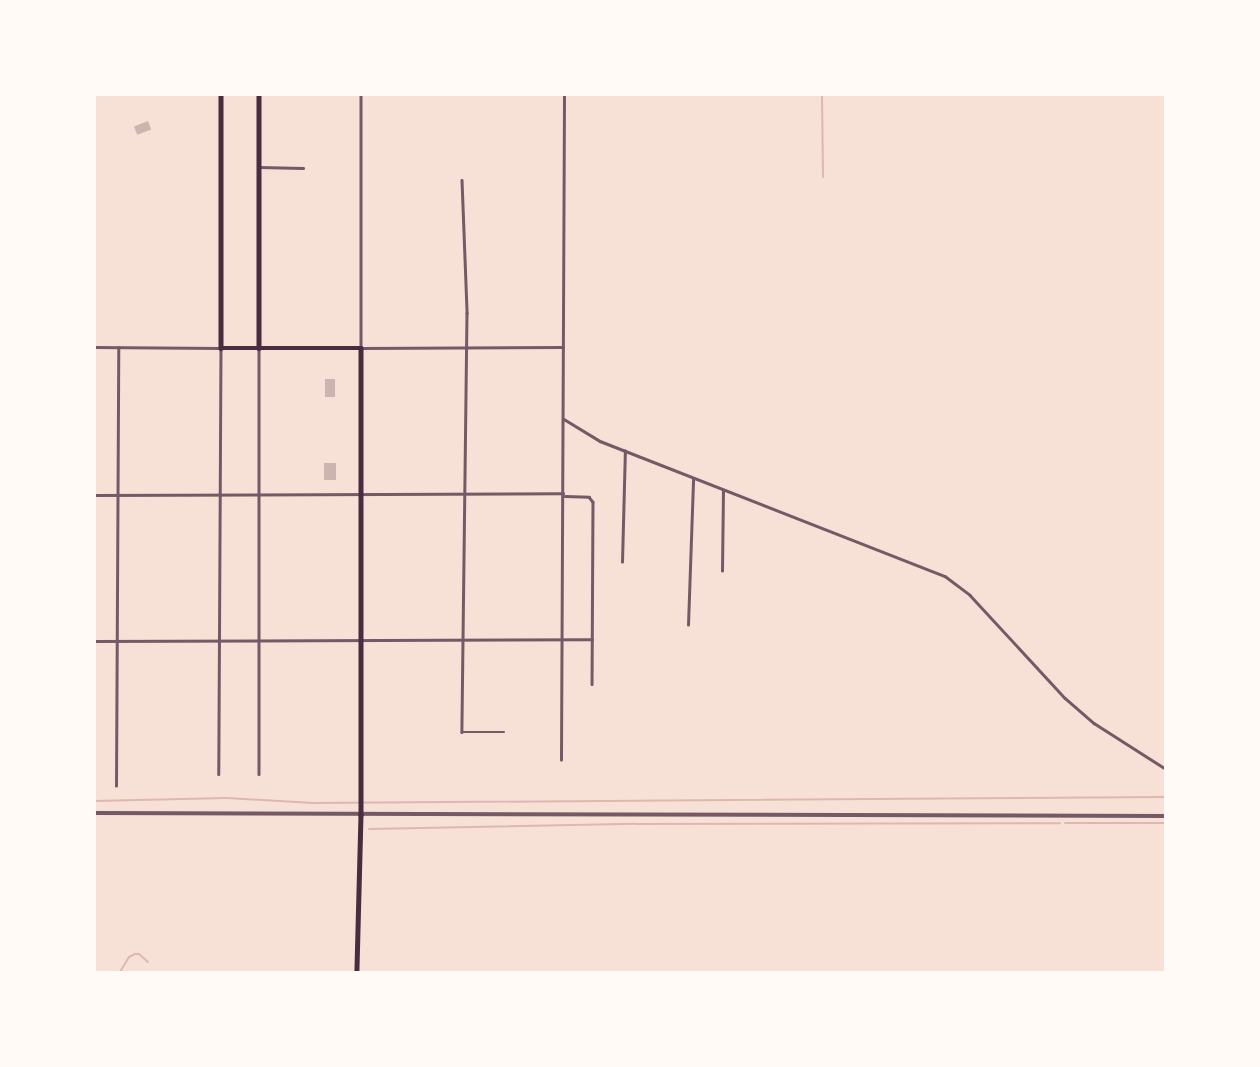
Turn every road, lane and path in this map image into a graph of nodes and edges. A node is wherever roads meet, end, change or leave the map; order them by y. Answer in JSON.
{"nodes":[{"id":1,"x":221,"y":94,"type":"edge"},
{"id":2,"x":259,"y":94,"type":"edge"},
{"id":3,"x":360,"y":94,"type":"edge"},
{"id":4,"x":564,"y":94,"type":"edge"},
{"id":5,"x":259,"y":167,"type":"junction"},
{"id":6,"x":303,"y":168,"type":"dead end"},
{"id":7,"x":462,"y":180,"type":"dead end"},
{"id":8,"x":94,"y":347,"type":"edge"},
{"id":9,"x":118,"y":347,"type":"junction"},
{"id":10,"x":221,"y":348,"type":"junction"},
{"id":11,"x":259,"y":348,"type":"junction"},
{"id":12,"x":361,"y":348,"type":"junction"},
{"id":13,"x":466,"y":348,"type":"junction"},
{"id":14,"x":564,"y":348,"type":"junction"},
{"id":15,"x":564,"y":419,"type":"junction"},
{"id":16,"x":625,"y":451,"type":"junction"},
{"id":17,"x":693,"y":479,"type":"junction"},
{"id":18,"x":723,"y":491,"type":"junction"},
{"id":19,"x":361,"y":493,"type":"junction"},
{"id":20,"x":464,"y":493,"type":"junction"},
{"id":21,"x":259,"y":494,"type":"junction"},
{"id":22,"x":94,"y":495,"type":"edge"},
{"id":23,"x":117,"y":495,"type":"junction"},
{"id":24,"x":219,"y":495,"type":"junction"},
{"id":25,"x":563,"y":495,"type":"junction"},
{"id":26,"x":622,"y":562,"type":"dead end"},
{"id":27,"x":722,"y":570,"type":"dead end"},
{"id":28,"x":688,"y":625,"type":"dead end"},
{"id":29,"x":464,"y":639,"type":"junction"},
{"id":30,"x":563,"y":639,"type":"junction"},
{"id":31,"x":592,"y":639,"type":"junction"},
{"id":32,"x":219,"y":640,"type":"junction"},
{"id":33,"x":259,"y":640,"type":"junction"},
{"id":34,"x":362,"y":640,"type":"junction"},
{"id":35,"x":94,"y":641,"type":"edge"},
{"id":36,"x":116,"y":641,"type":"junction"},
{"id":37,"x":592,"y":684,"type":"dead end"},
{"id":38,"x":504,"y":733,"type":"dead end"},
{"id":39,"x":561,"y":760,"type":"dead end"},
{"id":40,"x":1166,"y":769,"type":"edge"},
{"id":41,"x":219,"y":774,"type":"dead end"},
{"id":42,"x":259,"y":774,"type":"dead end"},
{"id":43,"x":116,"y":786,"type":"dead end"},
{"id":44,"x":94,"y":813,"type":"edge"},
{"id":45,"x":361,"y":815,"type":"junction"},
{"id":46,"x":1166,"y":816,"type":"edge"},
{"id":47,"x":357,"y":972,"type":"edge"}],
"edges":[{"from":1,"to":10,"type":"main road"},
{"from":2,"to":5,"type":"main road"},
{"from":3,"to":12,"type":"street"},
{"from":4,"to":14,"type":"street"},
{"from":5,"to":6,"type":"street"},
{"from":5,"to":11,"type":"main road"},
{"from":7,"to":13,"type":"street"},
{"from":8,"to":9,"type":"street"},
{"from":9,"to":10,"type":"street"},
{"from":9,"to":23,"type":"street"},
{"from":10,"to":11,"type":"main road"},
{"from":10,"to":24,"type":"street"},
{"from":11,"to":12,"type":"main road"},
{"from":11,"to":21,"type":"street"},
{"from":12,"to":13,"type":"street"},
{"from":12,"to":19,"type":"main road"},
{"from":13,"to":14,"type":"street"},
{"from":13,"to":20,"type":"street"},
{"from":14,"to":15,"type":"street"},
{"from":15,"to":16,"type":"street"},
{"from":15,"to":25,"type":"street"},
{"from":16,"to":17,"type":"street"},
{"from":16,"to":26,"type":"street"},
{"from":17,"to":18,"type":"street"},
{"from":17,"to":28,"type":"street"},
{"from":18,"to":27,"type":"street"},
{"from":18,"to":40,"type":"street"},
{"from":19,"to":20,"type":"street"},
{"from":19,"to":21,"type":"street"},
{"from":19,"to":34,"type":"main road"},
{"from":20,"to":25,"type":"street"},
{"from":20,"to":29,"type":"street"},
{"from":21,"to":24,"type":"street"},
{"from":21,"to":33,"type":"street"},
{"from":22,"to":23,"type":"street"},
{"from":23,"to":24,"type":"street"},
{"from":23,"to":36,"type":"street"},
{"from":24,"to":32,"type":"street"},
{"from":25,"to":30,"type":"street"},
{"from":25,"to":31,"type":"street"},
{"from":29,"to":30,"type":"street"},
{"from":29,"to":34,"type":"street"},
{"from":29,"to":38,"type":"street"},
{"from":30,"to":31,"type":"street"},
{"from":30,"to":39,"type":"street"},
{"from":31,"to":37,"type":"street"},
{"from":32,"to":33,"type":"street"},
{"from":32,"to":36,"type":"street"},
{"from":32,"to":41,"type":"street"},
{"from":33,"to":34,"type":"street"},
{"from":33,"to":42,"type":"street"},
{"from":34,"to":45,"type":"main road"},
{"from":35,"to":36,"type":"street"},
{"from":36,"to":43,"type":"street"},
{"from":44,"to":45,"type":"street"},
{"from":45,"to":46,"type":"street"},
{"from":45,"to":47,"type":"main road"}]}
